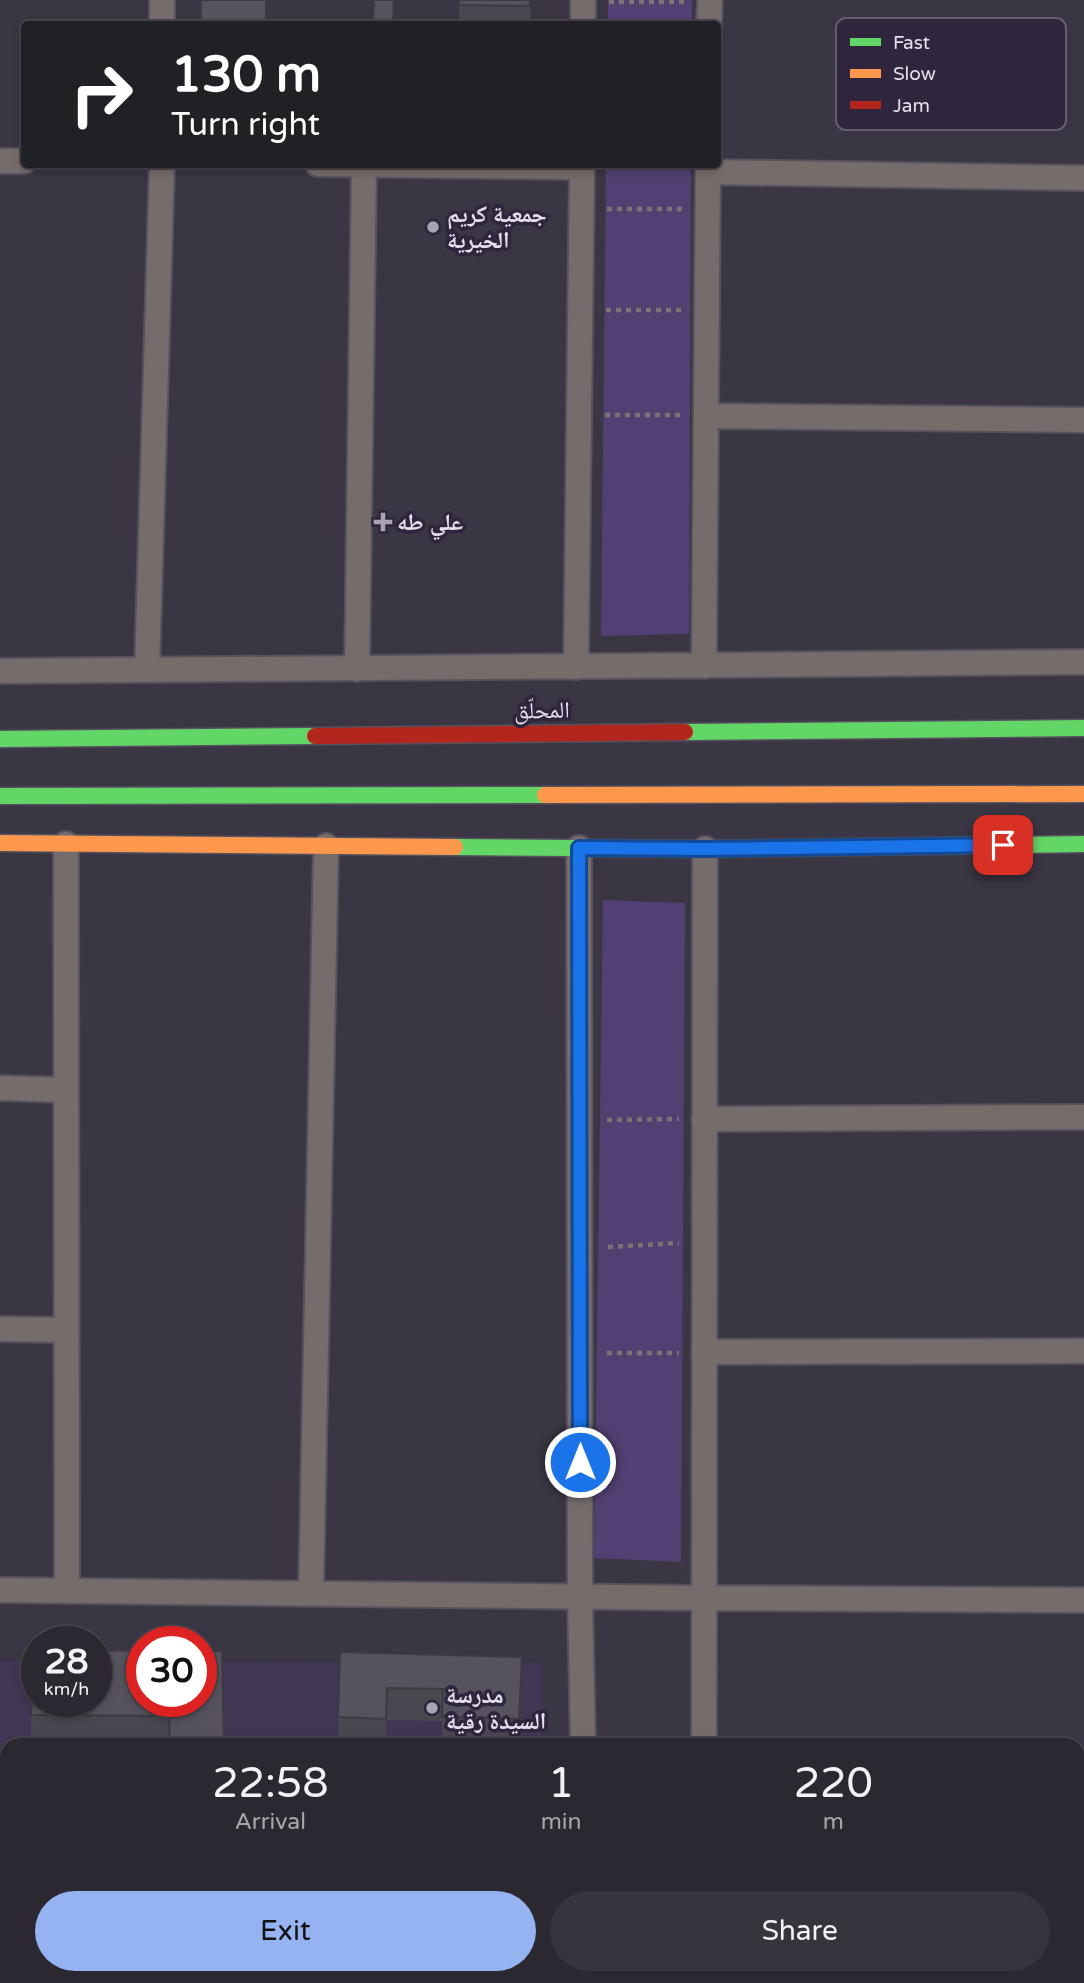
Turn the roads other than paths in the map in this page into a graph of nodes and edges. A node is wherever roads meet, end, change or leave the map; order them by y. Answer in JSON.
{"nodes":[{"id":1,"x":162,"y":0,"type":"edge"},
{"id":2,"x":162,"y":21,"type":"edge"},
{"id":3,"x":0,"y":161,"type":"edge"},
{"id":4,"x":21,"y":162,"type":"edge"},
{"id":5,"x":162,"y":168,"type":"edge"},
{"id":6,"x":364,"y":168,"type":"edge"},
{"id":7,"x":582,"y":168,"type":"edge"},
{"id":8,"x":708,"y":168,"type":"edge"},
{"id":9,"x":1084,"y":178,"type":"edge"},
{"id":10,"x":706,"y":416,"type":"junction"},
{"id":11,"x":1084,"y":420,"type":"edge"},
{"id":12,"x":1084,"y":662,"type":"edge"},
{"id":13,"x":704,"y":666,"type":"junction"},
{"id":14,"x":576,"y":667,"type":"junction"},
{"id":15,"x":357,"y":668,"type":"junction"},
{"id":16,"x":147,"y":670,"type":"junction"},
{"id":17,"x":0,"y":671,"type":"edge"},
{"id":18,"x":1084,"y":728,"type":"edge"},
{"id":19,"x":0,"y":738,"type":"edge"},
{"id":20,"x":1084,"y":794,"type":"edge"},
{"id":21,"x":0,"y":796,"type":"edge"},
{"id":22,"x":0,"y":843,"type":"edge"},
{"id":23,"x":66,"y":844,"type":"junction"},
{"id":24,"x":1084,"y":844,"type":"edge"},
{"id":25,"x":326,"y":846,"type":"junction"},
{"id":26,"x":579,"y":848,"type":"junction"},
{"id":27,"x":705,"y":849,"type":"junction"},
{"id":28,"x":0,"y":1088,"type":"edge"},
{"id":29,"x":65,"y":1090,"type":"junction"},
{"id":30,"x":1084,"y":1117,"type":"edge"},
{"id":31,"x":704,"y":1119,"type":"junction"},
{"id":32,"x":0,"y":1329,"type":"edge"},
{"id":33,"x":66,"y":1329,"type":"junction"},
{"id":34,"x":1084,"y":1351,"type":"edge"},
{"id":35,"x":704,"y":1352,"type":"junction"},
{"id":36,"x":0,"y":1590,"type":"edge"},
{"id":37,"x":67,"y":1590,"type":"junction"},
{"id":38,"x":311,"y":1594,"type":"junction"},
{"id":39,"x":580,"y":1597,"type":"junction"},
{"id":40,"x":704,"y":1598,"type":"junction"},
{"id":41,"x":1084,"y":1600,"type":"edge"},
{"id":42,"x":583,"y":1738,"type":"edge"},
{"id":43,"x":704,"y":1738,"type":"edge"}],
"edges":[{"from":1,"to":2,"type":"street"},
{"from":3,"to":4,"type":"street"},
{"from":5,"to":16,"type":"street"},
{"from":6,"to":15,"type":"street"},
{"from":7,"to":14,"type":"street"},
{"from":8,"to":9,"type":"street"},
{"from":8,"to":10,"type":"street"},
{"from":10,"to":11,"type":"street"},
{"from":10,"to":13,"type":"street"},
{"from":12,"to":13,"type":"street"},
{"from":13,"to":14,"type":"street"},
{"from":14,"to":15,"type":"street"},
{"from":15,"to":16,"type":"street"},
{"from":16,"to":17,"type":"street"},
{"from":18,"to":19,"type":"main road","name":"المحلّق"},
{"from":20,"to":21,"type":"main road"},
{"from":22,"to":23,"type":"main road"},
{"from":23,"to":25,"type":"main road"},
{"from":23,"to":29,"type":"street"},
{"from":24,"to":27,"type":"main road"},
{"from":25,"to":26,"type":"main road"},
{"from":25,"to":38,"type":"street"},
{"from":26,"to":27,"type":"main road"},
{"from":26,"to":39,"type":"street"},
{"from":27,"to":31,"type":"street"},
{"from":28,"to":29,"type":"street"},
{"from":29,"to":33,"type":"street"},
{"from":30,"to":31,"type":"street"},
{"from":31,"to":35,"type":"street"},
{"from":32,"to":33,"type":"street"},
{"from":33,"to":37,"type":"street"},
{"from":34,"to":35,"type":"street"},
{"from":35,"to":40,"type":"street"},
{"from":36,"to":37,"type":"street"},
{"from":37,"to":38,"type":"street"},
{"from":38,"to":39,"type":"street"},
{"from":39,"to":40,"type":"street"},
{"from":39,"to":42,"type":"street"},
{"from":40,"to":41,"type":"street"},
{"from":40,"to":43,"type":"street"}]}
